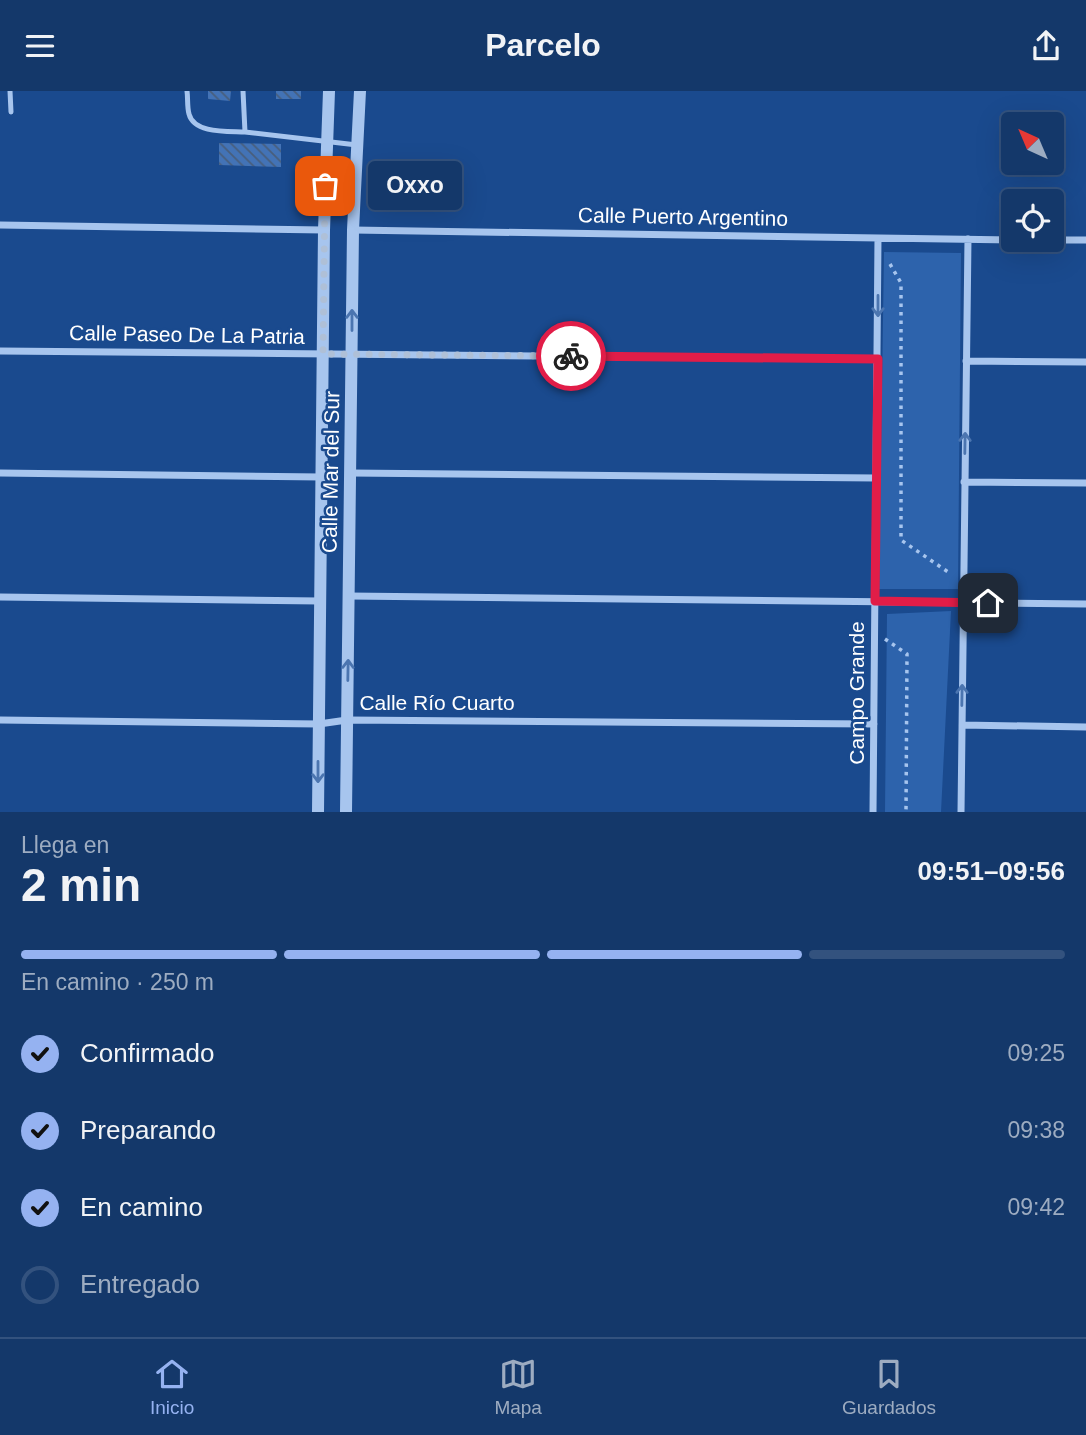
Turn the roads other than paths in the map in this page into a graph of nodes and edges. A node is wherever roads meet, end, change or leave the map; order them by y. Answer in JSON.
{"nodes":[{"id":1,"x":10,"y":91,"type":"edge"},
{"id":2,"x":187,"y":91,"type":"edge"},
{"id":3,"x":243,"y":91,"type":"edge"},
{"id":4,"x":329,"y":91,"type":"edge"},
{"id":5,"x":360,"y":91,"type":"edge"},
{"id":6,"x":11,"y":112,"type":"dead end"},
{"id":7,"x":246,"y":132,"type":"junction"},
{"id":8,"x":327,"y":141,"type":"junction"},
{"id":9,"x":356,"y":145,"type":"junction"},
{"id":10,"x":0,"y":225,"type":"edge"},
{"id":11,"x":324,"y":230,"type":"junction"},
{"id":12,"x":353,"y":230,"type":"junction"},
{"id":13,"x":877,"y":239,"type":"junction"},
{"id":14,"x":968,"y":239,"type":"junction"},
{"id":15,"x":1001,"y":240,"type":"edge"},
{"id":16,"x":1064,"y":240,"type":"edge"},
{"id":17,"x":1086,"y":240,"type":"edge"},
{"id":18,"x":0,"y":351,"type":"edge"},
{"id":19,"x":323,"y":354,"type":"junction"},
{"id":20,"x":352,"y":354,"type":"junction"},
{"id":21,"x":878,"y":359,"type":"junction"},
{"id":22,"x":966,"y":361,"type":"junction"},
{"id":23,"x":1086,"y":362,"type":"edge"},
{"id":24,"x":0,"y":473,"type":"edge"},
{"id":25,"x":350,"y":473,"type":"junction"},
{"id":26,"x":321,"y":477,"type":"junction"},
{"id":27,"x":876,"y":478,"type":"junction"},
{"id":28,"x":964,"y":482,"type":"junction"},
{"id":29,"x":1086,"y":483,"type":"edge"},
{"id":30,"x":349,"y":596,"type":"junction"},
{"id":31,"x":0,"y":597,"type":"edge"},
{"id":32,"x":320,"y":601,"type":"junction"},
{"id":33,"x":875,"y":601,"type":"junction"},
{"id":34,"x":963,"y":602,"type":"junction"},
{"id":35,"x":1086,"y":604,"type":"edge"},
{"id":36,"x":0,"y":720,"type":"edge"},
{"id":37,"x":347,"y":720,"type":"junction"},
{"id":38,"x":319,"y":724,"type":"junction"},
{"id":39,"x":874,"y":724,"type":"junction"},
{"id":40,"x":962,"y":725,"type":"junction"},
{"id":41,"x":1086,"y":727,"type":"edge"},
{"id":42,"x":318,"y":812,"type":"edge"},
{"id":43,"x":346,"y":812,"type":"edge"},
{"id":44,"x":873,"y":812,"type":"edge"},
{"id":45,"x":961,"y":812,"type":"edge"}],
"edges":[{"from":1,"to":6,"type":"lane"},
{"from":2,"to":7,"type":"lane"},
{"from":3,"to":7,"type":"lane"},
{"from":4,"to":8,"type":"street","name":"Calle Mar del Sur"},
{"from":5,"to":9,"type":"street","name":"Calle Mar del Sur"},
{"from":7,"to":8,"type":"lane"},
{"from":8,"to":9,"type":"lane"},
{"from":8,"to":11,"type":"street","name":"Calle Mar del Sur"},
{"from":9,"to":12,"type":"street","name":"Calle Mar del Sur"},
{"from":10,"to":11,"type":"street"},
{"from":11,"to":19,"type":"street","name":"Calle Mar del Sur"},
{"from":12,"to":13,"type":"street","name":"Calle Puerto Argentino"},
{"from":20,"to":12,"type":"street","name":"Calle Mar del Sur","one_way":true},
{"from":13,"to":14,"type":"street","name":"Calle Puerto Argentino"},
{"from":13,"to":21,"type":"street","name":"Campo Grande","one_way":true},
{"from":14,"to":15,"type":"street","name":"Calle Puerto Argentino"},
{"from":14,"to":22,"type":"street"},
{"from":16,"to":17,"type":"street"},
{"from":18,"to":19,"type":"street","name":"Calle Paseo De La Patria"},
{"from":19,"to":20,"type":"street","name":"Calle Paseo De La Patria"},
{"from":19,"to":26,"type":"street","name":"Calle Mar del Sur"},
{"from":20,"to":21,"type":"street","name":"Calle Paseo De La Patria"},
{"from":20,"to":25,"type":"street","name":"Calle Mar del Sur"},
{"from":21,"to":27,"type":"street","name":"Campo Grande"},
{"from":22,"to":23,"type":"street"},
{"from":28,"to":22,"type":"street","one_way":true},
{"from":24,"to":26,"type":"street"},
{"from":25,"to":27,"type":"street"},
{"from":25,"to":30,"type":"street","name":"Calle Mar del Sur"},
{"from":26,"to":32,"type":"street","name":"Calle Mar del Sur"},
{"from":27,"to":33,"type":"street","name":"Campo Grande"},
{"from":28,"to":29,"type":"street"},
{"from":28,"to":34,"type":"street"},
{"from":30,"to":33,"type":"street"},
{"from":37,"to":30,"type":"street","name":"Calle Mar del Sur","one_way":true},
{"from":31,"to":32,"type":"street"},
{"from":32,"to":38,"type":"street","name":"Calle Mar del Sur"},
{"from":33,"to":34,"type":"street"},
{"from":33,"to":39,"type":"street","name":"Campo Grande"},
{"from":34,"to":35,"type":"street"},
{"from":40,"to":34,"type":"street","one_way":true},
{"from":36,"to":38,"type":"street","name":"Calle Río Cuarto"},
{"from":37,"to":38,"type":"street","name":"Calle Río Cuarto"},
{"from":37,"to":39,"type":"street","name":"Calle Río Cuarto"},
{"from":37,"to":43,"type":"street","name":"Calle Mar del Sur"},
{"from":38,"to":42,"type":"street","name":"Calle Mar del Sur","one_way":true},
{"from":39,"to":44,"type":"street","name":"Campo Grande"},
{"from":40,"to":41,"type":"street"},
{"from":40,"to":45,"type":"street"}]}
